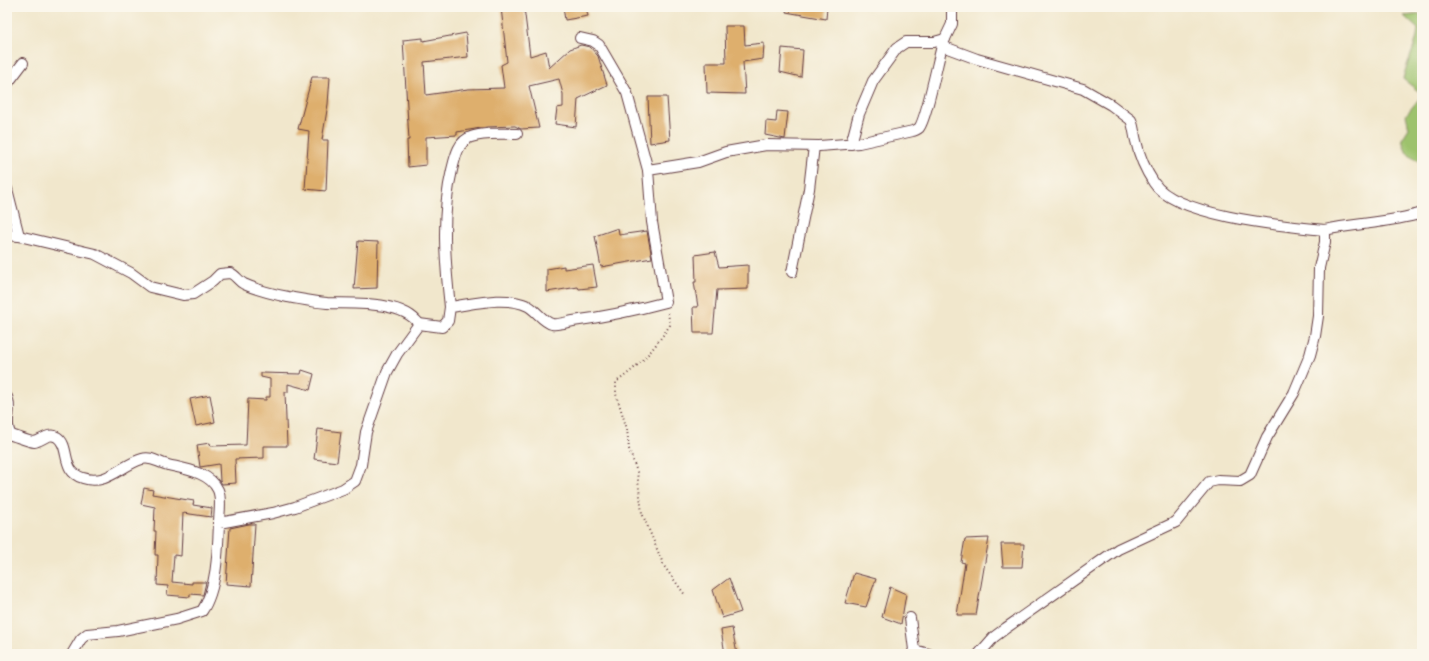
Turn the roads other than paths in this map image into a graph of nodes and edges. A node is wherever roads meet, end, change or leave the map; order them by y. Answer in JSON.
{"nodes":[{"id":1,"x":952,"y":7,"type":"edge"},
{"id":2,"x":580,"y":38,"type":"dead end"},
{"id":3,"x":943,"y":42,"type":"junction"},
{"id":4,"x":23,"y":63,"type":"dead end"},
{"id":5,"x":7,"y":84,"type":"edge"},
{"id":6,"x":517,"y":134,"type":"dead end"},
{"id":7,"x":851,"y":144,"type":"junction"},
{"id":8,"x":814,"y":146,"type":"junction"},
{"id":9,"x":648,"y":170,"type":"junction"},
{"id":10,"x":7,"y":189,"type":"edge"},
{"id":11,"x":1422,"y":213,"type":"edge"},
{"id":12,"x":1324,"y":230,"type":"junction"},
{"id":13,"x":7,"y":235,"type":"edge"},
{"id":14,"x":19,"y":236,"type":"junction"},
{"id":15,"x":792,"y":272,"type":"dead end"},
{"id":16,"x":450,"y":308,"type":"junction"},
{"id":17,"x":419,"y":324,"type":"junction"},
{"id":18,"x":7,"y":397,"type":"edge"},
{"id":19,"x":219,"y":523,"type":"junction"},
{"id":20,"x":910,"y":618,"type":"dead end"},
{"id":21,"x":913,"y":652,"type":"edge"},
{"id":22,"x":72,"y":654,"type":"edge"},
{"id":23,"x":929,"y":654,"type":"edge"},
{"id":24,"x":979,"y":654,"type":"edge"}],
"edges":[{"from":1,"to":3,"type":"street"},
{"from":2,"to":9,"type":"street"},
{"from":3,"to":7,"type":"street"},
{"from":3,"to":7,"type":"street"},
{"from":3,"to":12,"type":"street"},
{"from":4,"to":5,"type":"street"},
{"from":6,"to":16,"type":"street"},
{"from":7,"to":8,"type":"street"},
{"from":8,"to":9,"type":"street"},
{"from":8,"to":15,"type":"street"},
{"from":9,"to":16,"type":"street"},
{"from":10,"to":14,"type":"street"},
{"from":11,"to":12,"type":"street"},
{"from":12,"to":24,"type":"street"},
{"from":13,"to":14,"type":"street"},
{"from":14,"to":17,"type":"street"},
{"from":16,"to":17,"type":"street"},
{"from":17,"to":19,"type":"street"},
{"from":18,"to":19,"type":"street"},
{"from":19,"to":22,"type":"street"},
{"from":20,"to":21,"type":"street"},
{"from":21,"to":23,"type":"street"}]}
